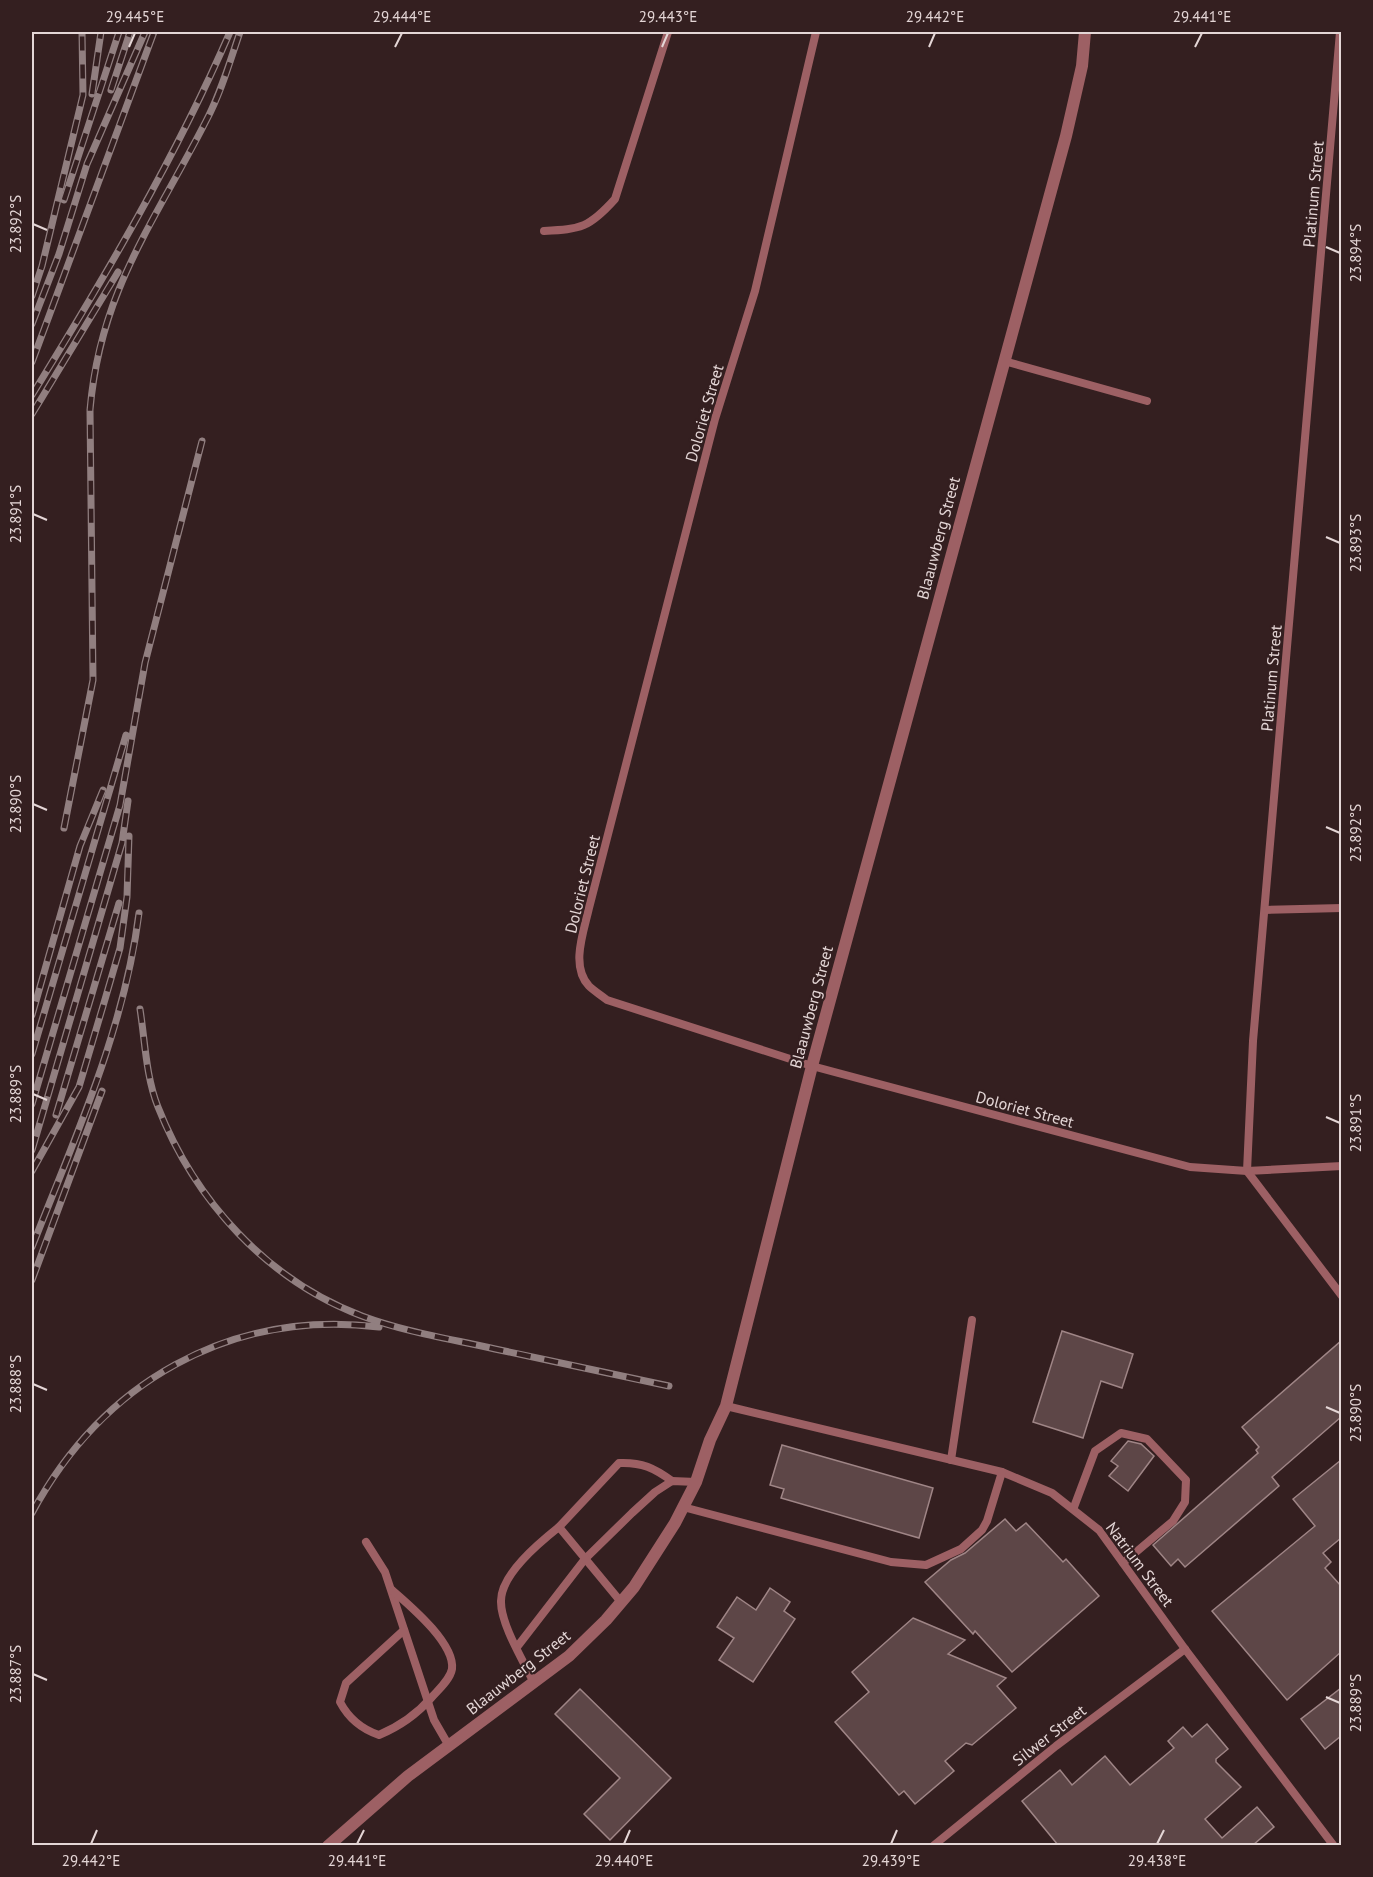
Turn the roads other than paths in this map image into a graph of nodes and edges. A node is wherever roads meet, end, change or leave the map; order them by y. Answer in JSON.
{"nodes":[{"id":1,"x":668,"y":32,"type":"edge"},
{"id":2,"x":816,"y":32,"type":"edge"},
{"id":3,"x":1085,"y":32,"type":"edge"},
{"id":4,"x":1341,"y":32,"type":"edge"},
{"id":5,"x":544,"y":231,"type":"dead end"},
{"id":6,"x":1004,"y":361,"type":"junction"},
{"id":7,"x":1147,"y":401,"type":"dead end"},
{"id":8,"x":1341,"y":908,"type":"edge"},
{"id":9,"x":1264,"y":910,"type":"junction"},
{"id":10,"x":812,"y":1066,"type":"junction"},
{"id":11,"x":1341,"y":1166,"type":"edge"},
{"id":12,"x":1247,"y":1171,"type":"junction"},
{"id":13,"x":1341,"y":1296,"type":"edge"},
{"id":14,"x":972,"y":1320,"type":"dead end"},
{"id":15,"x":726,"y":1406,"type":"junction"},
{"id":16,"x":951,"y":1460,"type":"junction"},
{"id":17,"x":1002,"y":1472,"type":"junction"},
{"id":18,"x":672,"y":1481,"type":"junction"},
{"id":19,"x":696,"y":1482,"type":"junction"},
{"id":20,"x":683,"y":1507,"type":"junction"},
{"id":21,"x":1074,"y":1507,"type":"junction"},
{"id":22,"x":559,"y":1527,"type":"junction"},
{"id":23,"x":366,"y":1542,"type":"dead end"},
{"id":24,"x":585,"y":1559,"type":"junction"},
{"id":25,"x":1123,"y":1563,"type":"junction"},
{"id":26,"x":392,"y":1590,"type":"junction"},
{"id":27,"x":621,"y":1602,"type":"junction"},
{"id":28,"x":404,"y":1630,"type":"junction"},
{"id":29,"x":517,"y":1647,"type":"junction"},
{"id":30,"x":1185,"y":1649,"type":"junction"},
{"id":31,"x":534,"y":1683,"type":"junction"},
{"id":32,"x":428,"y":1702,"type":"junction"},
{"id":33,"x":449,"y":1746,"type":"junction"},
{"id":34,"x":328,"y":1845,"type":"edge"},
{"id":35,"x":933,"y":1845,"type":"edge"},
{"id":36,"x":1334,"y":1845,"type":"edge"}],
"edges":[{"from":1,"to":5,"type":"lane"},
{"from":2,"to":10,"type":"lane","name":"Doloriet Street"},
{"from":3,"to":6,"type":"street","name":"Blaauwberg Street"},
{"from":4,"to":9,"type":"lane","name":"Platinum Street"},
{"from":6,"to":7,"type":"lane"},
{"from":6,"to":10,"type":"street","name":"Blaauwberg Street"},
{"from":8,"to":9,"type":"lane"},
{"from":9,"to":12,"type":"lane","name":"Platinum Street"},
{"from":10,"to":12,"type":"lane","name":"Doloriet Street"},
{"from":10,"to":15,"type":"street","name":"Blaauwberg Street"},
{"from":11,"to":12,"type":"lane","name":"Doloriet Street"},
{"from":12,"to":13,"type":"lane"},
{"from":14,"to":16,"type":"lane"},
{"from":15,"to":16,"type":"lane","name":"Natrium Street"},
{"from":15,"to":19,"type":"street","name":"Blaauwberg Street"},
{"from":16,"to":17,"type":"lane","name":"Natrium Street"},
{"from":17,"to":20,"type":"lane"},
{"from":17,"to":21,"type":"lane","name":"Natrium Street"},
{"from":18,"to":19,"type":"lane"},
{"from":18,"to":22,"type":"lane"},
{"from":18,"to":24,"type":"lane"},
{"from":19,"to":20,"type":"street","name":"Blaauwberg Street"},
{"from":20,"to":27,"type":"street","name":"Blaauwberg Street"},
{"from":21,"to":25,"type":"lane","name":"Natrium Street"},
{"from":21,"to":25,"type":"lane"},
{"from":22,"to":24,"type":"lane"},
{"from":22,"to":29,"type":"lane"},
{"from":23,"to":26,"type":"lane"},
{"from":24,"to":27,"type":"lane"},
{"from":24,"to":29,"type":"lane"},
{"from":25,"to":30,"type":"lane","name":"Natrium Street"},
{"from":26,"to":28,"type":"lane"},
{"from":26,"to":32,"type":"lane"},
{"from":27,"to":31,"type":"street","name":"Blaauwberg Street"},
{"from":28,"to":32,"type":"lane"},
{"from":28,"to":32,"type":"lane"},
{"from":29,"to":31,"type":"lane"},
{"from":30,"to":35,"type":"lane","name":"Silwer Street"},
{"from":30,"to":36,"type":"lane","name":"Natrium Street"},
{"from":31,"to":33,"type":"street","name":"Blaauwberg Street"},
{"from":32,"to":33,"type":"lane"},
{"from":33,"to":34,"type":"street","name":"Blaauwberg Street"}]}
